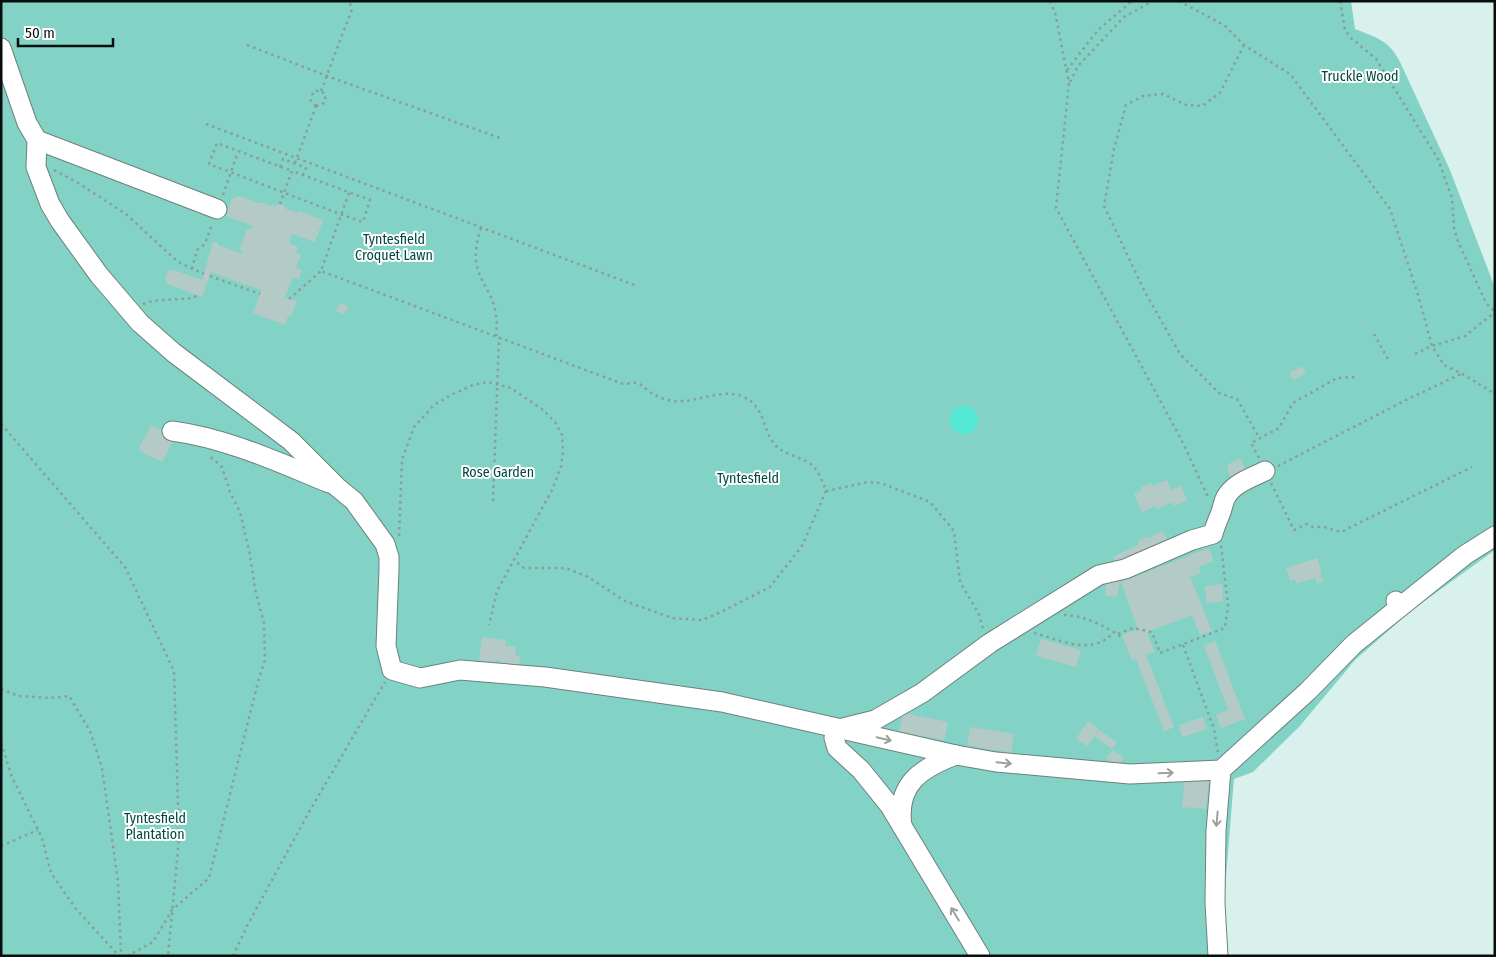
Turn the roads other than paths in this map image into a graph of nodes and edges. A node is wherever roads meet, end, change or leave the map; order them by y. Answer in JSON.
{"nodes":[{"id":1,"x":1,"y":48,"type":"edge"},
{"id":2,"x":37,"y":140,"type":"junction"},
{"id":3,"x":217,"y":209,"type":"road end"},
{"id":4,"x":172,"y":430,"type":"dead end"},
{"id":5,"x":1265,"y":471,"type":"road end"},
{"id":6,"x":337,"y":486,"type":"junction"},
{"id":7,"x":1495,"y":536,"type":"edge"},
{"id":8,"x":837,"y":729,"type":"junction"},
{"id":9,"x":956,"y":756,"type":"junction"},
{"id":10,"x":1221,"y":770,"type":"junction"},
{"id":11,"x":902,"y":826,"type":"junction"},
{"id":12,"x":980,"y":956,"type":"edge"},
{"id":13,"x":1218,"y":956,"type":"edge"}],
"edges":[{"from":1,"to":2,"type":"lane"},
{"from":2,"to":3,"type":"lane"},
{"from":2,"to":6,"type":"lane"},
{"from":4,"to":6,"type":"lane"},
{"from":5,"to":8,"type":"lane"},
{"from":6,"to":8,"type":"lane"},
{"from":7,"to":10,"type":"lane"},
{"from":8,"to":9,"type":"lane","one_way":true},
{"from":8,"to":11,"type":"lane"},
{"from":9,"to":10,"type":"lane","one_way":true},
{"from":9,"to":11,"type":"lane"},
{"from":10,"to":13,"type":"lane","one_way":true},
{"from":12,"to":11,"type":"lane","one_way":true}]}
